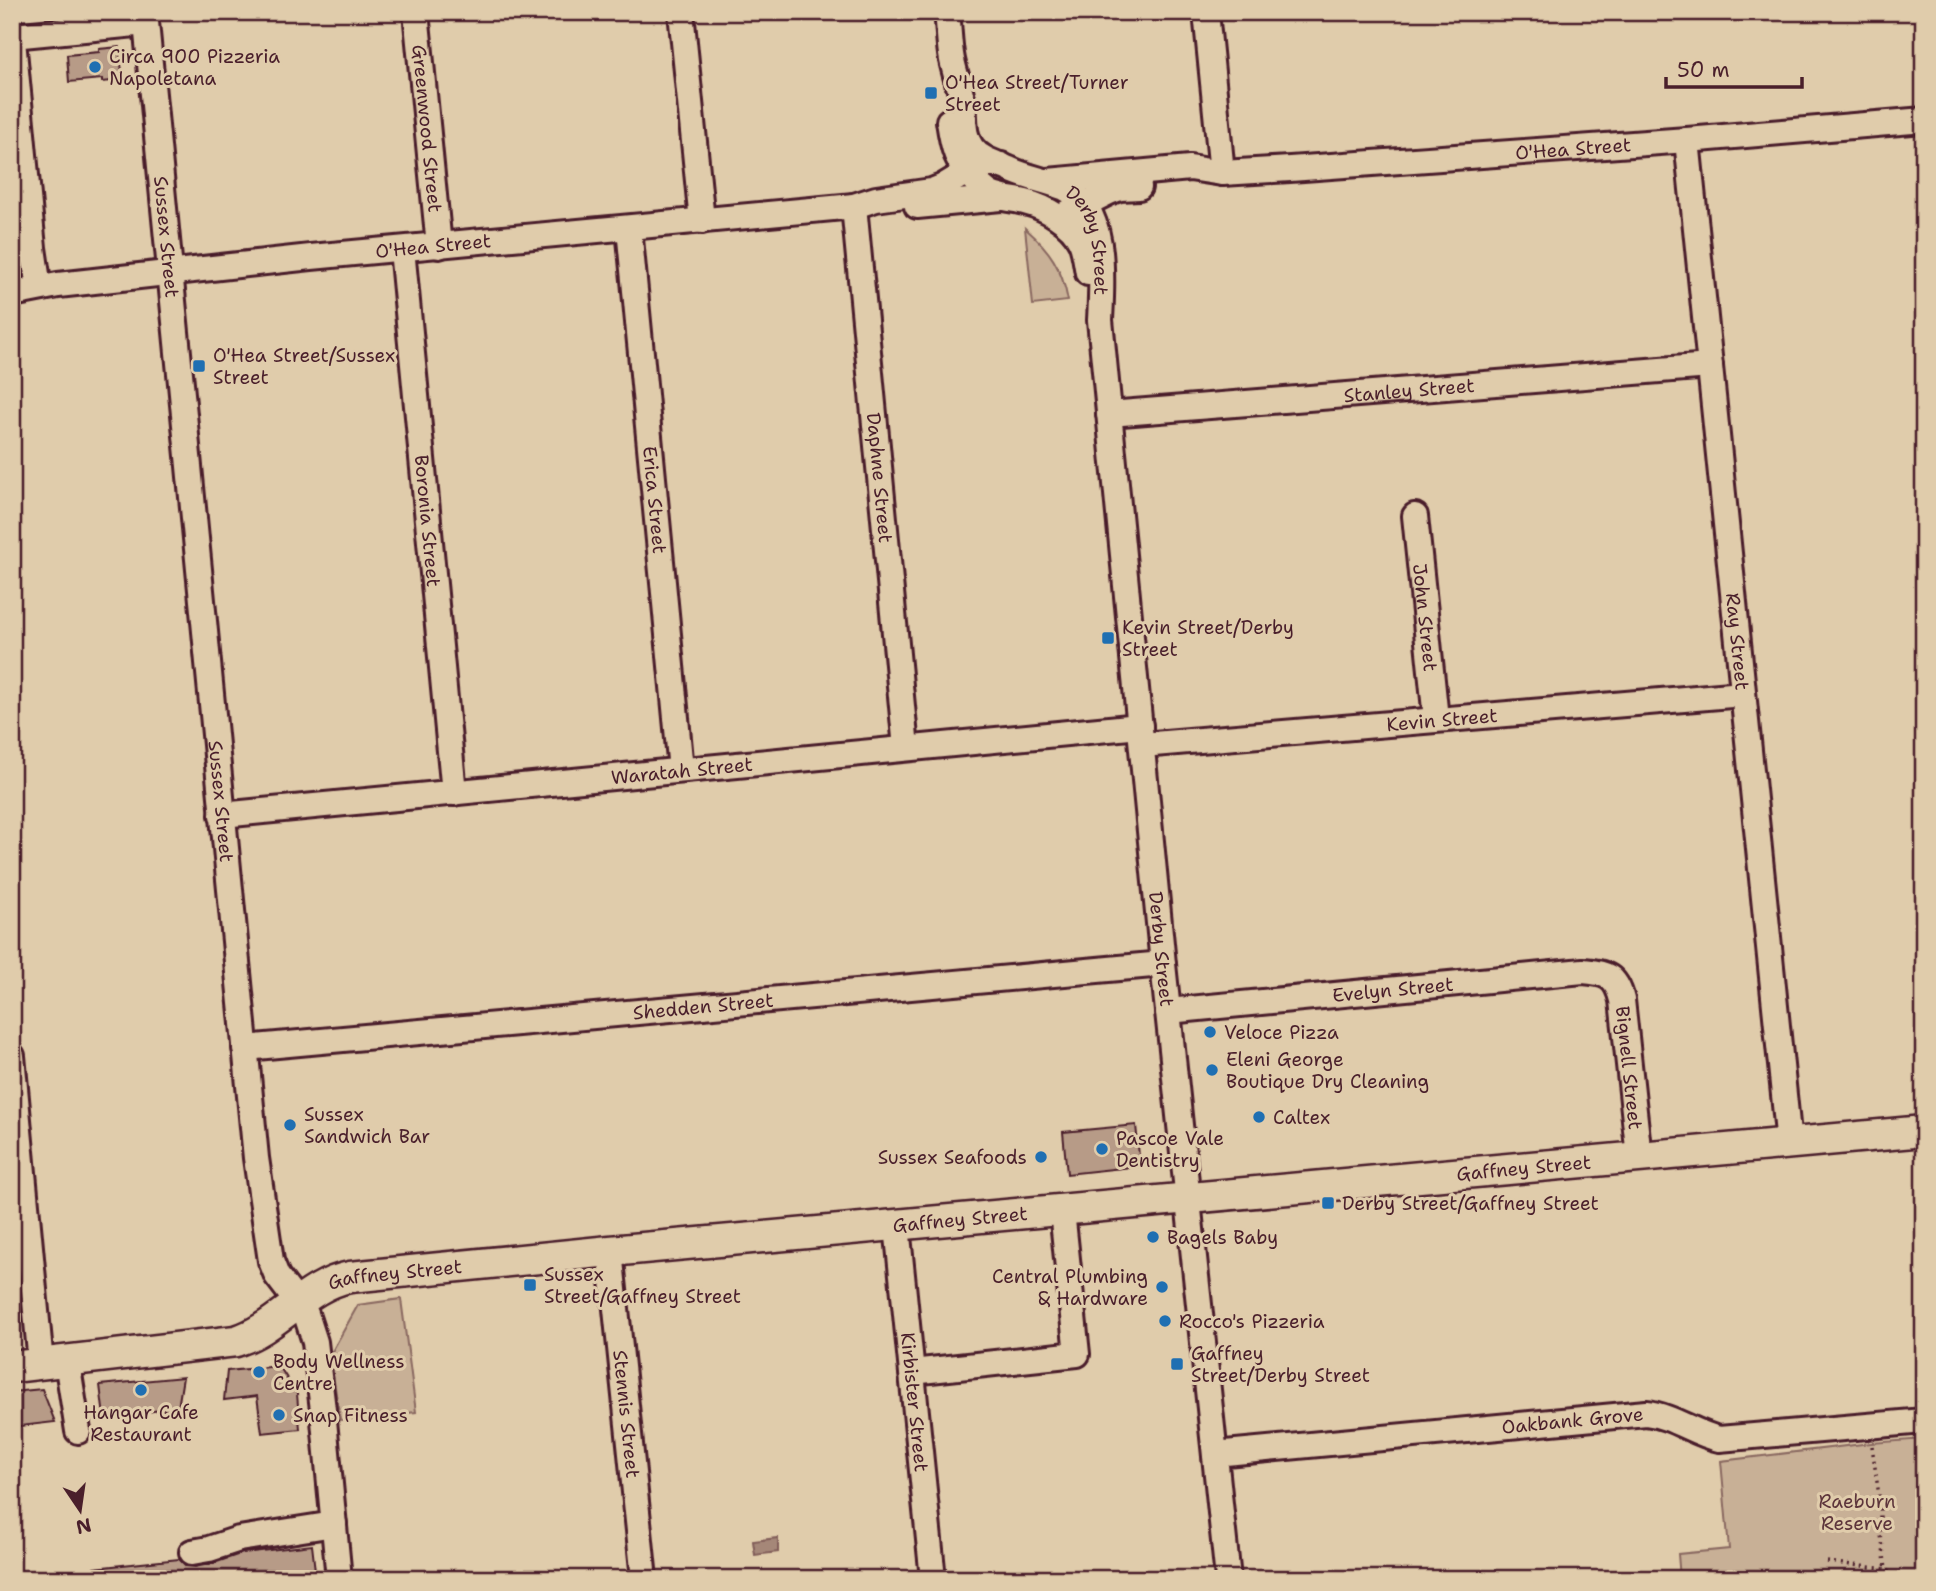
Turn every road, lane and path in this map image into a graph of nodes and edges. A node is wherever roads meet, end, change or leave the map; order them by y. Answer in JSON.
{"nodes":[{"id":1,"x":416,"y":12,"type":"edge"},
{"id":2,"x":681,"y":12,"type":"edge"},
{"id":3,"x":947,"y":12,"type":"edge"},
{"id":4,"x":1206,"y":12,"type":"edge"},
{"id":5,"x":145,"y":18,"type":"edge"},
{"id":6,"x":12,"y":30,"type":"edge"},
{"id":7,"x":13,"y":36,"type":"edge"},
{"id":8,"x":951,"y":57,"type":"junction"},
{"id":9,"x":1924,"y":120,"type":"edge"},
{"id":10,"x":1688,"y":140,"type":"junction"},
{"id":11,"x":1001,"y":165,"type":"junction"},
{"id":12,"x":965,"y":171,"type":"junction"},
{"id":13,"x":1222,"y":173,"type":"junction"},
{"id":14,"x":1040,"y":193,"type":"junction"},
{"id":15,"x":1001,"y":198,"type":"junction"},
{"id":16,"x":1084,"y":205,"type":"junction"},
{"id":17,"x":854,"y":206,"type":"junction"},
{"id":18,"x":702,"y":220,"type":"junction"},
{"id":19,"x":629,"y":228,"type":"junction"},
{"id":20,"x":439,"y":246,"type":"junction"},
{"id":21,"x":402,"y":249,"type":"junction"},
{"id":22,"x":170,"y":273,"type":"junction"},
{"id":23,"x":39,"y":288,"type":"junction"},
{"id":24,"x":12,"y":294,"type":"edge"},
{"id":25,"x":1100,"y":320,"type":"junction"},
{"id":26,"x":1710,"y":366,"type":"junction"},
{"id":27,"x":1109,"y":414,"type":"junction"},
{"id":28,"x":1415,"y":516,"type":"dead end"},
{"id":29,"x":1743,"y":694,"type":"junction"},
{"id":30,"x":1436,"y":719,"type":"junction"},
{"id":31,"x":1141,"y":735,"type":"junction"},
{"id":32,"x":906,"y":748,"type":"junction"},
{"id":33,"x":681,"y":771,"type":"junction"},
{"id":34,"x":454,"y":793,"type":"junction"},
{"id":35,"x":222,"y":814,"type":"junction"},
{"id":36,"x":1163,"y":964,"type":"junction"},
{"id":37,"x":1614,"y":980,"type":"joint"},
{"id":38,"x":1168,"y":1010,"type":"junction"},
{"id":39,"x":245,"y":1048,"type":"junction"},
{"id":40,"x":12,"y":1056,"type":"edge"},
{"id":41,"x":1924,"y":1131,"type":"edge"},
{"id":42,"x":1789,"y":1143,"type":"junction"},
{"id":43,"x":1639,"y":1157,"type":"junction"},
{"id":44,"x":1188,"y":1199,"type":"junction"},
{"id":45,"x":1062,"y":1211,"type":"junction"},
{"id":46,"x":897,"y":1226,"type":"junction"},
{"id":47,"x":610,"y":1251,"type":"junction"},
{"id":48,"x":298,"y":1303,"type":"junction"},
{"id":49,"x":40,"y":1364,"type":"edge"},
{"id":50,"x":912,"y":1372,"type":"junction"},
{"id":51,"x":1924,"y":1421,"type":"edge"},
{"id":52,"x":78,"y":1431,"type":"dead end"},
{"id":53,"x":1871,"y":1443,"type":"dead end"},
{"id":54,"x":1215,"y":1454,"type":"junction"},
{"id":55,"x":334,"y":1524,"type":"junction"},
{"id":56,"x":192,"y":1552,"type":"dead end"},
{"id":57,"x":1827,"y":1563,"type":"dead end"},
{"id":58,"x":1886,"y":1569,"type":"junction"},
{"id":59,"x":339,"y":1579,"type":"edge"},
{"id":60,"x":644,"y":1579,"type":"edge"},
{"id":61,"x":933,"y":1579,"type":"edge"},
{"id":62,"x":1228,"y":1579,"type":"edge"},
{"id":63,"x":1880,"y":1579,"type":"edge"},
{"id":64,"x":1894,"y":1579,"type":"edge"}],
"edges":[{"from":1,"to":20,"type":"street","name":"Greenwood Street"},
{"from":2,"to":18,"type":"street"},
{"from":3,"to":8,"type":"street"},
{"from":4,"to":13,"type":"street"},
{"from":5,"to":7,"type":"street"},
{"from":5,"to":22,"type":"street","name":"Sussex Street"},
{"from":6,"to":7,"type":"street"},
{"from":7,"to":23,"type":"street"},
{"from":8,"to":11,"type":"street"},
{"from":8,"to":12,"type":"street"},
{"from":9,"to":10,"type":"street","name":"O'Hea Street"},
{"from":10,"to":13,"type":"street","name":"O'Hea Street"},
{"from":10,"to":26,"type":"street","name":"Ray Street"},
{"from":11,"to":12,"type":"street","name":"O'Hea Street"},
{"from":11,"to":14,"type":"street"},
{"from":12,"to":15,"type":"street"},
{"from":12,"to":17,"type":"street","name":"O'Hea Street"},
{"from":13,"to":14,"type":"street","name":"O'Hea Street"},
{"from":13,"to":16,"type":"street","name":"O'Hea Street"},
{"from":14,"to":15,"type":"street","name":"Derby Street"},
{"from":14,"to":16,"type":"street","name":"O'Hea Street"},
{"from":14,"to":25,"type":"street","name":"Derby Street"},
{"from":15,"to":17,"type":"street","name":"O'Hea Street"},
{"from":16,"to":25,"type":"street","name":"Derby Street"},
{"from":17,"to":18,"type":"street","name":"O'Hea Street"},
{"from":17,"to":32,"type":"street","name":"Daphne Street"},
{"from":18,"to":19,"type":"street","name":"O'Hea Street"},
{"from":19,"to":20,"type":"street","name":"O'Hea Street"},
{"from":19,"to":33,"type":"street","name":"Erica Street"},
{"from":20,"to":21,"type":"street","name":"O'Hea Street"},
{"from":21,"to":22,"type":"street","name":"O'Hea Street"},
{"from":21,"to":34,"type":"street","name":"Boronia Street"},
{"from":22,"to":23,"type":"street","name":"O'Hea Street"},
{"from":22,"to":35,"type":"street","name":"Sussex Street"},
{"from":23,"to":24,"type":"street","name":"O'Hea Street"},
{"from":25,"to":27,"type":"street","name":"Derby Street"},
{"from":26,"to":27,"type":"street","name":"Stanley Street"},
{"from":26,"to":29,"type":"street","name":"Ray Street"},
{"from":27,"to":31,"type":"street","name":"Derby Street"},
{"from":28,"to":30,"type":"street","name":"John Street"},
{"from":29,"to":30,"type":"street","name":"Kevin Street"},
{"from":29,"to":42,"type":"street","name":"Ray Street"},
{"from":30,"to":31,"type":"street","name":"Kevin Street"},
{"from":31,"to":32,"type":"street","name":"Waratah Street"},
{"from":31,"to":36,"type":"street","name":"Derby Street"},
{"from":32,"to":33,"type":"street","name":"Waratah Street"},
{"from":33,"to":34,"type":"street","name":"Waratah Street"},
{"from":34,"to":35,"type":"street","name":"Waratah Street"},
{"from":35,"to":39,"type":"street","name":"Sussex Street"},
{"from":36,"to":38,"type":"street","name":"Derby Street"},
{"from":36,"to":39,"type":"street","name":"Shedden Street"},
{"from":37,"to":38,"type":"street","name":"Evelyn Street"},
{"from":37,"to":43,"type":"street","name":"Bignell Street"},
{"from":38,"to":44,"type":"street","name":"Derby Street"},
{"from":39,"to":48,"type":"street","name":"Sussex Street"},
{"from":40,"to":49,"type":"street"},
{"from":41,"to":42,"type":"main road","name":"Gaffney Street"},
{"from":42,"to":43,"type":"main road","name":"Gaffney Street"},
{"from":43,"to":44,"type":"main road","name":"Gaffney Street"},
{"from":44,"to":45,"type":"main road","name":"Gaffney Street"},
{"from":44,"to":54,"type":"street","name":"Derby Street"},
{"from":45,"to":46,"type":"main road","name":"Gaffney Street"},
{"from":45,"to":50,"type":"street"},
{"from":46,"to":47,"type":"main road","name":"Gaffney Street"},
{"from":46,"to":50,"type":"street","name":"Kirbister Street"},
{"from":47,"to":48,"type":"main road","name":"Gaffney Street"},
{"from":47,"to":60,"type":"street","name":"Stennis Street"},
{"from":48,"to":49,"type":"main road","name":"Gaffney Street"},
{"from":48,"to":55,"type":"street","name":"Sussex Street"},
{"from":49,"to":52,"type":"street"},
{"from":50,"to":61,"type":"street","name":"Kirbister Street"},
{"from":51,"to":54,"type":"street","name":"Oakbank Grove"},
{"from":53,"to":58,"type":"path"},
{"from":54,"to":62,"type":"street","name":"Derby Street"},
{"from":55,"to":56,"type":"street"},
{"from":55,"to":59,"type":"street","name":"Sussex Street"},
{"from":57,"to":58,"type":"path"},
{"from":58,"to":63,"type":"path"},
{"from":58,"to":64,"type":"path"}]}
